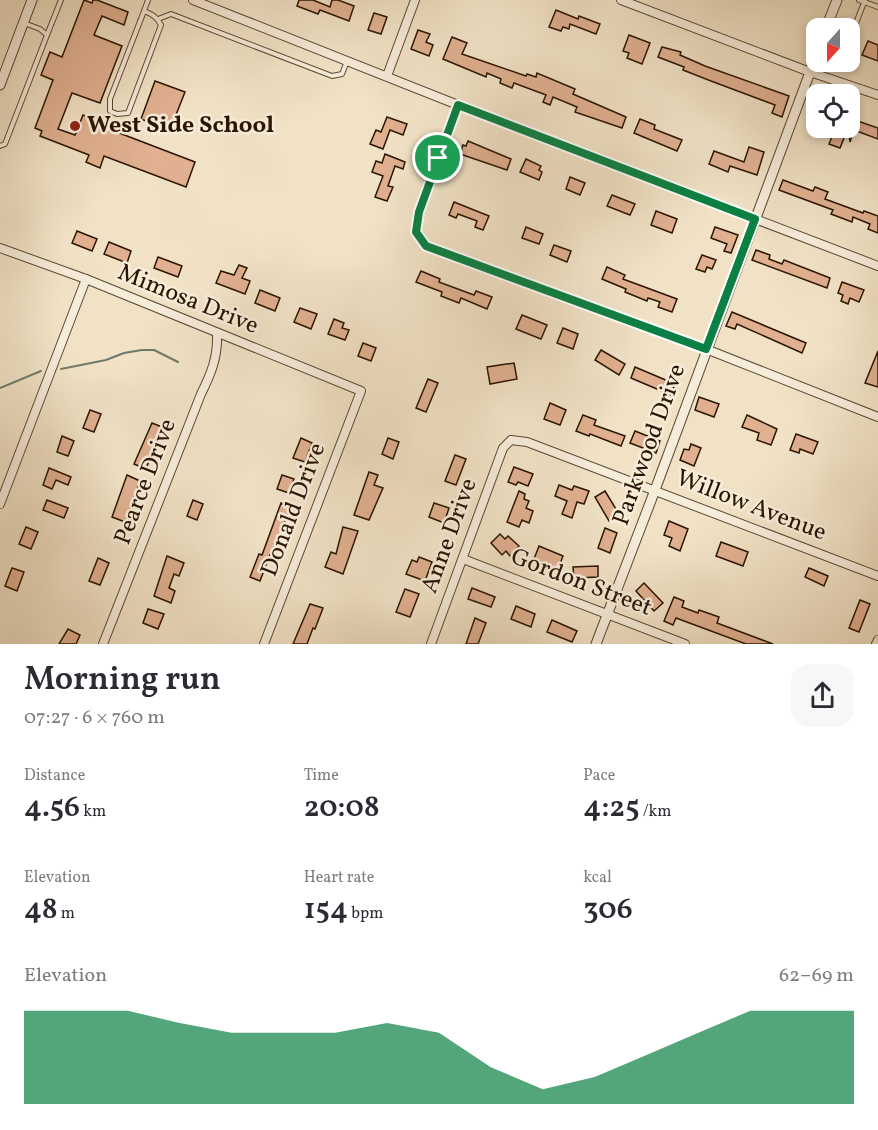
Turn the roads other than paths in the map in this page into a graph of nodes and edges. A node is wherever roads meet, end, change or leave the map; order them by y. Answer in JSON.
{"nodes":[{"id":1,"x":32,"y":0,"type":"edge"},
{"id":2,"x":61,"y":0,"type":"edge"},
{"id":3,"x":148,"y":0,"type":"edge"},
{"id":4,"x":193,"y":0,"type":"edge"},
{"id":5,"x":416,"y":0,"type":"edge"},
{"id":6,"x":621,"y":0,"type":"edge"},
{"id":7,"x":837,"y":0,"type":"edge"},
{"id":8,"x":863,"y":1,"type":"edge"},
{"id":9,"x":878,"y":7,"type":"edge"},
{"id":10,"x":144,"y":11,"type":"junction"},
{"id":11,"x":830,"y":18,"type":"edge"},
{"id":12,"x":857,"y":18,"type":"edge"},
{"id":13,"x":158,"y":19,"type":"junction"},
{"id":14,"x":24,"y":23,"type":"junction"},
{"id":15,"x":47,"y":35,"type":"junction"},
{"id":16,"x":347,"y":61,"type":"junction"},
{"id":17,"x":806,"y":70,"type":"edge"},
{"id":18,"x":810,"y":72,"type":"joint"},
{"id":19,"x":387,"y":76,"type":"junction"},
{"id":20,"x":0,"y":86,"type":"edge"},
{"id":21,"x":878,"y":95,"type":"edge"},
{"id":22,"x":458,"y":105,"type":"junction"},
{"id":23,"x":0,"y":146,"type":"edge"},
{"id":24,"x":755,"y":219,"type":"junction"},
{"id":25,"x":0,"y":248,"type":"edge"},
{"id":26,"x":878,"y":266,"type":"edge"},
{"id":27,"x":86,"y":279,"type":"junction"},
{"id":28,"x":217,"y":334,"type":"junction"},
{"id":29,"x":706,"y":349,"type":"junction"},
{"id":30,"x":361,"y":390,"type":"joint"},
{"id":31,"x":878,"y":417,"type":"edge"},
{"id":32,"x":508,"y":442,"type":"joint"},
{"id":33,"x":655,"y":490,"type":"junction"},
{"id":34,"x":0,"y":504,"type":"edge"},
{"id":35,"x":464,"y":559,"type":"junction"},
{"id":36,"x":878,"y":576,"type":"edge"},
{"id":37,"x":607,"y":614,"type":"junction"},
{"id":38,"x":878,"y":639,"type":"edge"},
{"id":39,"x":104,"y":644,"type":"edge"},
{"id":40,"x":264,"y":644,"type":"edge"},
{"id":41,"x":431,"y":644,"type":"edge"},
{"id":42,"x":596,"y":644,"type":"edge"},
{"id":43,"x":685,"y":644,"type":"edge"},
{"id":44,"x":876,"y":644,"type":"edge"}],
"edges":[{"from":1,"to":14,"type":"street"},
{"from":2,"to":15,"type":"lane"},
{"from":3,"to":10,"type":"lane"},
{"from":4,"to":16,"type":"street"},
{"from":5,"to":19,"type":"street"},
{"from":6,"to":17,"type":"street"},
{"from":7,"to":11,"type":"street"},
{"from":8,"to":9,"type":"lane"},
{"from":8,"to":12,"type":"lane"},
{"from":10,"to":13,"type":"lane"},
{"from":10,"to":13,"type":"lane"},
{"from":13,"to":16,"type":"lane"},
{"from":14,"to":15,"type":"lane"},
{"from":14,"to":20,"type":"street"},
{"from":15,"to":23,"type":"lane"},
{"from":16,"to":19,"type":"street"},
{"from":18,"to":21,"type":"street"},
{"from":18,"to":24,"type":"street","name":"Parkwood Drive"},
{"from":19,"to":22,"type":"street"},
{"from":22,"to":24,"type":"street"},
{"from":22,"to":29,"type":"street"},
{"from":24,"to":26,"type":"street"},
{"from":24,"to":29,"type":"street","name":"Parkwood Drive"},
{"from":25,"to":27,"type":"street","name":"Mimosa Drive"},
{"from":27,"to":28,"type":"street","name":"Mimosa Drive"},
{"from":27,"to":34,"type":"street"},
{"from":28,"to":30,"type":"street","name":"Mimosa Drive"},
{"from":28,"to":39,"type":"street","name":"Pearce Drive"},
{"from":29,"to":31,"type":"street"},
{"from":29,"to":33,"type":"street","name":"Parkwood Drive"},
{"from":30,"to":40,"type":"street","name":"Donald Drive"},
{"from":32,"to":33,"type":"street","name":"Willow Avenue"},
{"from":32,"to":35,"type":"street","name":"Anne Drive"},
{"from":33,"to":36,"type":"street","name":"Willow Avenue"},
{"from":33,"to":37,"type":"street","name":"Parkwood Drive"},
{"from":35,"to":37,"type":"street","name":"Gordon Street"},
{"from":35,"to":41,"type":"street","name":"Anne Drive"},
{"from":37,"to":42,"type":"street","name":"Parkwood Drive"},
{"from":37,"to":43,"type":"street","name":"Gordon Street"},
{"from":38,"to":44,"type":"street"}]}
